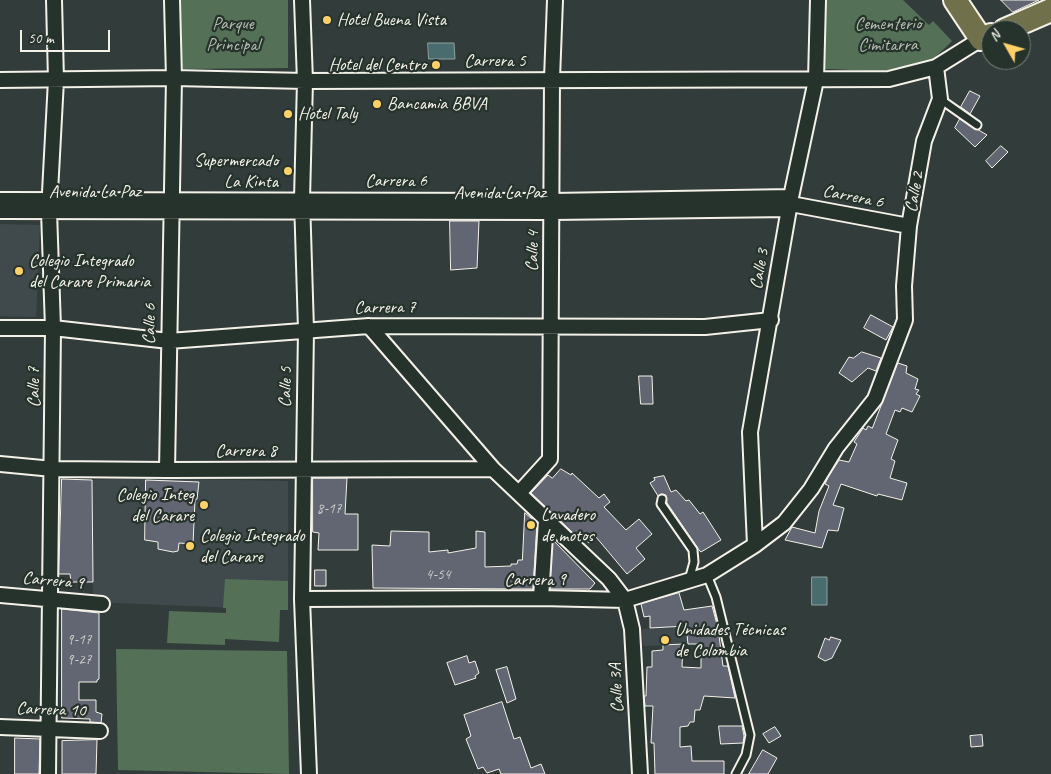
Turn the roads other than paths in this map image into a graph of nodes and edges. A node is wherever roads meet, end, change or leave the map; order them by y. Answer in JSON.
{"nodes":[{"id":1,"x":54,"y":0,"type":"edge"},
{"id":2,"x":172,"y":0,"type":"edge"},
{"id":3,"x":302,"y":0,"type":"edge"},
{"id":4,"x":555,"y":0,"type":"edge"},
{"id":5,"x":818,"y":0,"type":"edge"},
{"id":6,"x":955,"y":0,"type":"edge"},
{"id":7,"x":1051,"y":10,"type":"edge"},
{"id":8,"x":1028,"y":20,"type":"edge"},
{"id":9,"x":981,"y":31,"type":"edge"},
{"id":10,"x":981,"y":40,"type":"edge"},
{"id":11,"x":936,"y":67,"type":"junction"},
{"id":12,"x":174,"y":78,"type":"junction"},
{"id":13,"x":552,"y":79,"type":"junction"},
{"id":14,"x":0,"y":80,"type":"edge"},
{"id":15,"x":56,"y":80,"type":"junction"},
{"id":16,"x":816,"y":80,"type":"junction"},
{"id":17,"x":304,"y":81,"type":"junction"},
{"id":18,"x":940,"y":99,"type":"junction"},
{"id":19,"x":977,"y":125,"type":"dead end"},
{"id":20,"x":0,"y":200,"type":"edge"},
{"id":21,"x":790,"y":204,"type":"junction"},
{"id":22,"x":49,"y":205,"type":"junction"},
{"id":23,"x":303,"y":205,"type":"junction"},
{"id":24,"x":171,"y":206,"type":"junction"},
{"id":25,"x":552,"y":207,"type":"junction"},
{"id":26,"x":0,"y":211,"type":"edge"},
{"id":27,"x":909,"y":226,"type":"junction"},
{"id":28,"x":771,"y":320,"type":"junction"},
{"id":29,"x":905,"y":320,"type":"joint"},
{"id":30,"x":369,"y":326,"type":"junction"},
{"id":31,"x":551,"y":327,"type":"junction"},
{"id":32,"x":0,"y":328,"type":"edge"},
{"id":33,"x":53,"y":328,"type":"junction"},
{"id":34,"x":306,"y":330,"type":"junction"},
{"id":35,"x":169,"y":341,"type":"junction"},
{"id":36,"x":0,"y":464,"type":"edge"},
{"id":37,"x":493,"y":468,"type":"junction"},
{"id":38,"x":53,"y":469,"type":"junction"},
{"id":39,"x":167,"y":470,"type":"junction"},
{"id":40,"x":303,"y":471,"type":"junction"},
{"id":41,"x":520,"y":492,"type":"junction"},
{"id":42,"x":662,"y":499,"type":"dead end"},
{"id":43,"x":546,"y":520,"type":"junction"},
{"id":44,"x":756,"y":545,"type":"junction"},
{"id":45,"x":707,"y":575,"type":"junction"},
{"id":46,"x":689,"y":580,"type":"junction"},
{"id":47,"x":0,"y":595,"type":"edge"},
{"id":48,"x":541,"y":598,"type":"junction"},
{"id":49,"x":52,"y":599,"type":"junction"},
{"id":50,"x":302,"y":599,"type":"junction"},
{"id":51,"x":625,"y":600,"type":"junction"},
{"id":52,"x":102,"y":604,"type":"dead end"},
{"id":53,"x":0,"y":727,"type":"edge"},
{"id":54,"x":50,"y":730,"type":"junction"},
{"id":55,"x":100,"y":731,"type":"dead end"},
{"id":56,"x":48,"y":774,"type":"edge"},
{"id":57,"x":309,"y":774,"type":"edge"},
{"id":58,"x":640,"y":774,"type":"edge"},
{"id":59,"x":736,"y":774,"type":"edge"}],
"edges":[{"from":1,"to":15,"type":"street","name":"Calle 7"},
{"from":2,"to":12,"type":"street","name":"Calle 6"},
{"from":3,"to":17,"type":"street","name":"Calle 5"},
{"from":4,"to":13,"type":"street","name":"Calle 4"},
{"from":5,"to":16,"type":"street","name":"Calle 3"},
{"from":6,"to":9,"type":"main road"},
{"from":7,"to":8,"type":"main road"},
{"from":10,"to":11,"type":"street","name":"Carrera 5"},
{"from":11,"to":16,"type":"street","name":"Carrera 5"},
{"from":11,"to":18,"type":"street","name":"Calle 2"},
{"from":12,"to":15,"type":"street","name":"Carrera 5"},
{"from":12,"to":17,"type":"street","name":"Carrera 5"},
{"from":12,"to":24,"type":"street","name":"Calle 6"},
{"from":13,"to":16,"type":"street","name":"Carrera 5"},
{"from":13,"to":17,"type":"street","name":"Carrera 5"},
{"from":13,"to":25,"type":"street","name":"Calle 4"},
{"from":14,"to":15,"type":"street","name":"Carrera 5"},
{"from":15,"to":22,"type":"street","name":"Calle 7"},
{"from":16,"to":21,"type":"street","name":"Calle 3"},
{"from":17,"to":23,"type":"street","name":"Calle 5"},
{"from":18,"to":19,"type":"lane"},
{"from":18,"to":27,"type":"street","name":"Calle 2"},
{"from":20,"to":22,"type":"street","name":"Carrera 6"},
{"from":21,"to":25,"type":"street","name":"Carrera 6"},
{"from":21,"to":27,"type":"street","name":"Carrera 6"},
{"from":21,"to":28,"type":"street","name":"Calle 3"},
{"from":22,"to":24,"type":"street","name":"Carrera 6"},
{"from":22,"to":26,"type":"street","name":"Avenida La Paz"},
{"from":22,"to":33,"type":"street","name":"Calle 7"},
{"from":23,"to":24,"type":"street","name":"Carrera 6"},
{"from":23,"to":25,"type":"street","name":"Carrera 6"},
{"from":23,"to":34,"type":"street","name":"Calle 5"},
{"from":24,"to":35,"type":"street","name":"Calle 6"},
{"from":25,"to":31,"type":"street","name":"Calle 4"},
{"from":27,"to":29,"type":"street","name":"Calle 2"},
{"from":28,"to":31,"type":"street","name":"Carrera 7"},
{"from":28,"to":44,"type":"street","name":"Calle 3"},
{"from":29,"to":44,"type":"street","name":"Carrera 9"},
{"from":30,"to":31,"type":"street","name":"Carrera 7"},
{"from":30,"to":34,"type":"street","name":"Carrera 7"},
{"from":30,"to":37,"type":"street"},
{"from":31,"to":41,"type":"street","name":"Calle 4"},
{"from":32,"to":33,"type":"street","name":"Carrera 7"},
{"from":33,"to":35,"type":"street","name":"Carrera 7"},
{"from":33,"to":38,"type":"street","name":"Calle 7"},
{"from":34,"to":35,"type":"street","name":"Carrera 7"},
{"from":34,"to":40,"type":"street","name":"Calle 5"},
{"from":35,"to":39,"type":"street","name":"Calle 6"},
{"from":36,"to":38,"type":"street","name":"Carrera 8"},
{"from":37,"to":40,"type":"street","name":"Carrera 8"},
{"from":37,"to":41,"type":"street"},
{"from":38,"to":39,"type":"street","name":"Carrera 8"},
{"from":38,"to":49,"type":"street","name":"Calle 7"},
{"from":39,"to":40,"type":"street","name":"Carrera 8"},
{"from":40,"to":50,"type":"street","name":"Calle 5"},
{"from":41,"to":43,"type":"street"},
{"from":42,"to":46,"type":"lane"},
{"from":43,"to":48,"type":"street"},
{"from":43,"to":51,"type":"street"},
{"from":44,"to":45,"type":"street","name":"Carrera 9"},
{"from":45,"to":46,"type":"street","name":"Carrera 9"},
{"from":45,"to":59,"type":"lane"},
{"from":46,"to":51,"type":"street","name":"Carrera 9"},
{"from":47,"to":49,"type":"street","name":"Carrera 9"},
{"from":48,"to":50,"type":"street","name":"Carrera 9"},
{"from":48,"to":51,"type":"street","name":"Carrera 9"},
{"from":49,"to":52,"type":"street","name":"Carrera 9"},
{"from":49,"to":54,"type":"street","name":"Calle 7"},
{"from":50,"to":57,"type":"street","name":"Calle 5"},
{"from":51,"to":58,"type":"street","name":"Calle 3A"},
{"from":53,"to":54,"type":"street","name":"Carrera 10"},
{"from":54,"to":55,"type":"street","name":"Carrera 10"},
{"from":54,"to":56,"type":"street","name":"Calle 7"}]}
